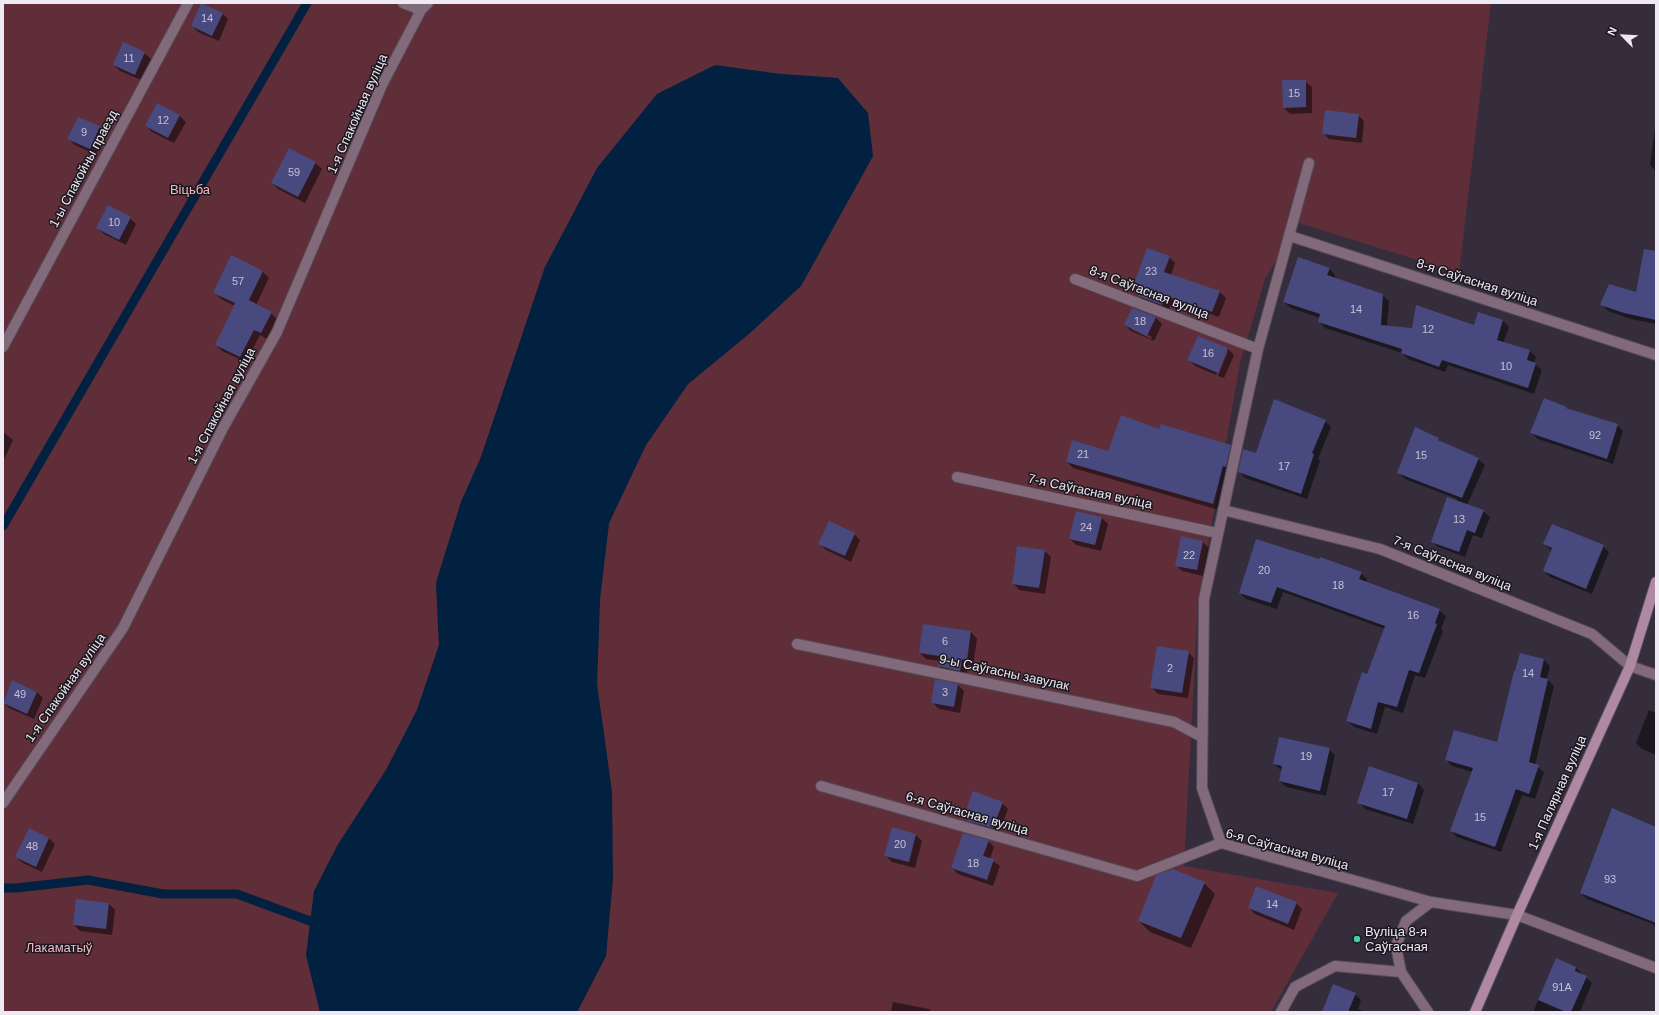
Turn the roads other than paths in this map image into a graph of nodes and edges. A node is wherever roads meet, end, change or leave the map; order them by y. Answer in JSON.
{"nodes":[{"id":1,"x":188,"y":3,"type":"edge"},
{"id":2,"x":403,"y":3,"type":"edge"},
{"id":3,"x":425,"y":7,"type":"edge"},
{"id":4,"x":1309,"y":163,"type":"dead end"},
{"id":5,"x":1290,"y":236,"type":"junction"},
{"id":6,"x":1075,"y":279,"type":"dead end"},
{"id":7,"x":3,"y":348,"type":"edge"},
{"id":8,"x":1258,"y":349,"type":"junction"},
{"id":9,"x":1656,"y":356,"type":"edge"},
{"id":10,"x":958,"y":477,"type":"dead end"},
{"id":11,"x":1223,"y":510,"type":"junction"},
{"id":12,"x":1217,"y":533,"type":"junction"},
{"id":13,"x":1656,"y":582,"type":"edge"},
{"id":14,"x":797,"y":644,"type":"dead end"},
{"id":15,"x":1630,"y":666,"type":"junction"},
{"id":16,"x":1656,"y":675,"type":"edge"},
{"id":17,"x":1202,"y":737,"type":"junction"},
{"id":18,"x":821,"y":786,"type":"dead end"},
{"id":19,"x":3,"y":803,"type":"edge"},
{"id":20,"x":1221,"y":843,"type":"junction"},
{"id":21,"x":1431,"y":902,"type":"junction"},
{"id":22,"x":1517,"y":915,"type":"junction"},
{"id":23,"x":1656,"y":968,"type":"edge"},
{"id":24,"x":1401,"y":972,"type":"junction"},
{"id":25,"x":1281,"y":1012,"type":"edge"},
{"id":26,"x":1428,"y":1012,"type":"edge"},
{"id":27,"x":1475,"y":1012,"type":"edge"}],
"edges":[{"from":1,"to":7,"type":"street","name":"1-ы Спакойны праезд"},
{"from":2,"to":3,"type":"street"},
{"from":3,"to":19,"type":"street","name":"1-я Спакойная вуліца"},
{"from":4,"to":5,"type":"street"},
{"from":5,"to":8,"type":"street"},
{"from":5,"to":9,"type":"street","name":"8-я Саўгасная вуліца"},
{"from":6,"to":8,"type":"street","name":"8-я Саўгасная вуліца"},
{"from":8,"to":11,"type":"street"},
{"from":10,"to":12,"type":"street","name":"7-я Саўгасная вуліца"},
{"from":11,"to":12,"type":"street"},
{"from":11,"to":15,"type":"street","name":"7-я Саўгасная вуліца"},
{"from":12,"to":17,"type":"street"},
{"from":13,"to":15,"type":"street","name":"1-я Палярная вуліца"},
{"from":14,"to":17,"type":"street","name":"9-ы Саўгасны завулак"},
{"from":15,"to":16,"type":"street","name":"7-я Саўгасная вуліца"},
{"from":15,"to":22,"type":"street","name":"1-я Палярная вуліца"},
{"from":17,"to":20,"type":"street"},
{"from":18,"to":20,"type":"street","name":"6-я Саўгасная вуліца"},
{"from":20,"to":21,"type":"street","name":"6-я Саўгасная вуліца"},
{"from":21,"to":22,"type":"street","name":"6-я Саўгасная вуліца"},
{"from":21,"to":24,"type":"street"},
{"from":22,"to":23,"type":"street","name":"6-я Саўгасная вуліца"},
{"from":22,"to":27,"type":"street","name":"1-я Палярная вуліца"},
{"from":24,"to":25,"type":"street"},
{"from":24,"to":26,"type":"street"}]}
